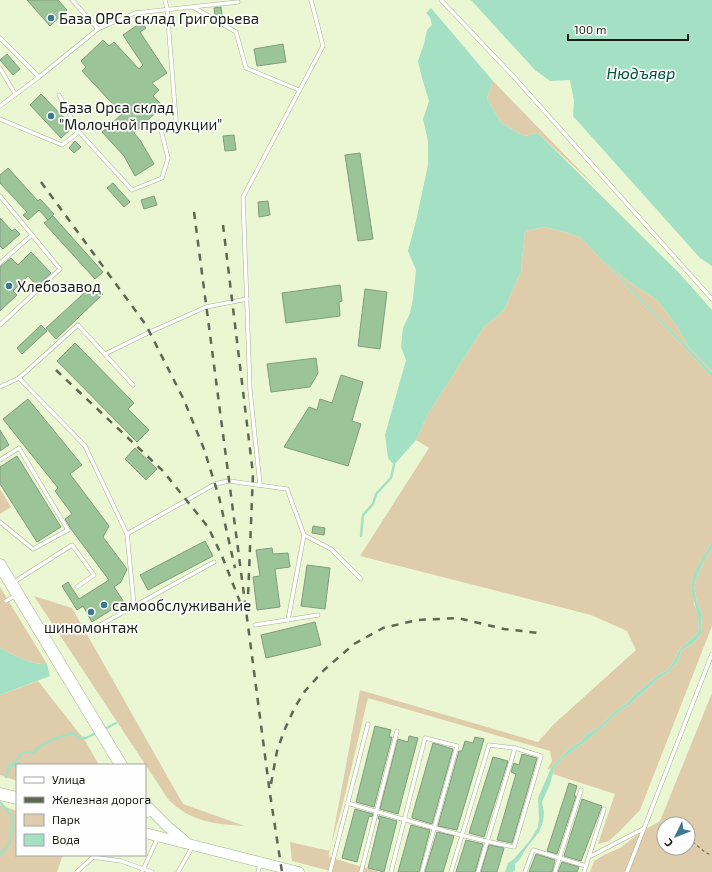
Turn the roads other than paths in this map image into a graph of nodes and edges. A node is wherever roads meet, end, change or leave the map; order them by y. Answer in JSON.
{"nodes":[{"id":1,"x":72,"y":0,"type":"edge"},
{"id":2,"x":165,"y":0,"type":"edge"},
{"id":3,"x":311,"y":0,"type":"edge"},
{"id":4,"x":441,"y":0,"type":"edge"},
{"id":5,"x":238,"y":2,"type":"dead end"},
{"id":6,"x":192,"y":6,"type":"junction"},
{"id":7,"x":167,"y":8,"type":"junction"},
{"id":8,"x":98,"y":29,"type":"junction"},
{"id":9,"x":0,"y":38,"type":"edge"},
{"id":10,"x":0,"y":68,"type":"edge"},
{"id":11,"x":39,"y":77,"type":"junction"},
{"id":12,"x":299,"y":90,"type":"junction"},
{"id":13,"x":15,"y":94,"type":"junction"},
{"id":14,"x":58,"y":95,"type":"dead end"},
{"id":15,"x":0,"y":106,"type":"edge"},
{"id":16,"x":0,"y":119,"type":"edge"},
{"id":17,"x":159,"y":122,"type":"dead end"},
{"id":18,"x":80,"y":132,"type":"junction"},
{"id":19,"x":177,"y":133,"type":"dead end"},
{"id":20,"x":0,"y":196,"type":"edge"},
{"id":21,"x":32,"y":235,"type":"junction"},
{"id":22,"x":0,"y":262,"type":"edge"},
{"id":23,"x":247,"y":299,"type":"junction"},
{"id":24,"x":712,"y":299,"type":"edge"},
{"id":25,"x":0,"y":325,"type":"edge"},
{"id":26,"x":105,"y":354,"type":"junction"},
{"id":27,"x":19,"y":378,"type":"junction"},
{"id":28,"x":133,"y":386,"type":"dead end"},
{"id":29,"x":0,"y":387,"type":"edge"},
{"id":30,"x":0,"y":460,"type":"edge"},
{"id":31,"x":260,"y":485,"type":"junction"},
{"id":32,"x":0,"y":522,"type":"edge"},
{"id":33,"x":127,"y":534,"type":"junction"},
{"id":34,"x":304,"y":536,"type":"junction"},
{"id":35,"x":214,"y":562,"type":"dead end"},
{"id":36,"x":0,"y":565,"type":"edge"},
{"id":37,"x":361,"y":579,"type":"dead end"},
{"id":38,"x":77,"y":587,"type":"dead end"},
{"id":39,"x":14,"y":589,"type":"junction"},
{"id":40,"x":6,"y":601,"type":"dead end"},
{"id":41,"x":134,"y":606,"type":"junction"},
{"id":42,"x":318,"y":615,"type":"dead end"},
{"id":43,"x":288,"y":620,"type":"junction"},
{"id":44,"x":254,"y":625,"type":"dead end"},
{"id":45,"x":93,"y":629,"type":"dead end"},
{"id":46,"x":712,"y":654,"type":"edge"},
{"id":47,"x":368,"y":724,"type":"dead end"},
{"id":48,"x":397,"y":731,"type":"dead end"},
{"id":49,"x":515,"y":748,"type":"junction"},
{"id":50,"x":120,"y":764,"type":"edge"},
{"id":51,"x":581,"y":790,"type":"dead end"},
{"id":52,"x":0,"y":794,"type":"edge"},
{"id":53,"x":16,"y":798,"type":"edge"},
{"id":54,"x":347,"y":803,"type":"junction"},
{"id":55,"x":146,"y":805,"type":"edge"},
{"id":56,"x":604,"y":809,"type":"dead end"},
{"id":57,"x":376,"y":811,"type":"junction"},
{"id":58,"x":405,"y":819,"type":"junction"},
{"id":59,"x":434,"y":827,"type":"junction"},
{"id":60,"x":643,"y":829,"type":"junction"},
{"id":61,"x":146,"y":833,"type":"edge"},
{"id":62,"x":462,"y":835,"type":"junction"},
{"id":63,"x":158,"y":836,"type":"junction"},
{"id":64,"x":487,"y":842,"type":"junction"},
{"id":65,"x":192,"y":845,"type":"junction"},
{"id":66,"x":559,"y":857,"type":"junction"},
{"id":67,"x":589,"y":857,"type":"junction"},
{"id":68,"x":586,"y":866,"type":"junction"},
{"id":69,"x":260,"y":867,"type":"edge"},
{"id":70,"x":143,"y":870,"type":"edge"},
{"id":71,"x":77,"y":872,"type":"edge"},
{"id":72,"x":152,"y":872,"type":"edge"},
{"id":73,"x":178,"y":872,"type":"edge"},
{"id":74,"x":299,"y":872,"type":"edge"},
{"id":75,"x":330,"y":872,"type":"edge"},
{"id":76,"x":361,"y":872,"type":"edge"},
{"id":77,"x":391,"y":872,"type":"edge"},
{"id":78,"x":422,"y":872,"type":"edge"},
{"id":79,"x":451,"y":872,"type":"edge"},
{"id":80,"x":478,"y":872,"type":"edge"},
{"id":81,"x":525,"y":872,"type":"edge"},
{"id":82,"x":555,"y":872,"type":"edge"},
{"id":83,"x":584,"y":872,"type":"edge"},
{"id":84,"x":627,"y":872,"type":"edge"}],
"edges":[{"from":1,"to":8,"type":"lane"},
{"from":2,"to":7,"type":"lane"},
{"from":3,"to":12,"type":"lane"},
{"from":4,"to":24,"type":"lane"},
{"from":5,"to":6,"type":"lane"},
{"from":6,"to":7,"type":"lane"},
{"from":6,"to":12,"type":"lane"},
{"from":7,"to":8,"type":"lane"},
{"from":7,"to":19,"type":"lane"},
{"from":8,"to":11,"type":"lane"},
{"from":9,"to":11,"type":"lane"},
{"from":10,"to":13,"type":"lane"},
{"from":11,"to":13,"type":"lane"},
{"from":12,"to":23,"type":"lane"},
{"from":13,"to":15,"type":"lane"},
{"from":14,"to":18,"type":"lane"},
{"from":16,"to":18,"type":"lane"},
{"from":17,"to":18,"type":"lane"},
{"from":20,"to":21,"type":"lane"},
{"from":21,"to":22,"type":"lane"},
{"from":21,"to":25,"type":"lane"},
{"from":23,"to":26,"type":"lane"},
{"from":23,"to":31,"type":"lane"},
{"from":26,"to":27,"type":"lane"},
{"from":26,"to":28,"type":"lane"},
{"from":27,"to":29,"type":"lane"},
{"from":27,"to":33,"type":"lane"},
{"from":30,"to":32,"type":"lane"},
{"from":31,"to":33,"type":"lane"},
{"from":31,"to":34,"type":"lane"},
{"from":33,"to":41,"type":"lane"},
{"from":34,"to":37,"type":"lane"},
{"from":34,"to":43,"type":"lane"},
{"from":35,"to":41,"type":"lane"},
{"from":36,"to":39,"type":"main road"},
{"from":38,"to":39,"type":"lane"},
{"from":39,"to":40,"type":"lane"},
{"from":39,"to":50,"type":"main road"},
{"from":41,"to":45,"type":"lane"},
{"from":42,"to":43,"type":"lane"},
{"from":43,"to":44,"type":"lane"},
{"from":46,"to":60,"type":"lane"},
{"from":47,"to":54,"type":"lane"},
{"from":48,"to":57,"type":"lane"},
{"from":49,"to":62,"type":"lane"},
{"from":49,"to":64,"type":"lane"},
{"from":49,"to":64,"type":"lane"},
{"from":51,"to":66,"type":"lane"},
{"from":52,"to":53,"type":"main road"},
{"from":54,"to":57,"type":"lane"},
{"from":54,"to":75,"type":"lane"},
{"from":55,"to":65,"type":"main road"},
{"from":56,"to":67,"type":"lane"},
{"from":57,"to":58,"type":"lane"},
{"from":57,"to":76,"type":"lane"},
{"from":58,"to":59,"type":"lane"},
{"from":58,"to":59,"type":"lane"},
{"from":58,"to":77,"type":"lane"},
{"from":59,"to":62,"type":"lane"},
{"from":59,"to":78,"type":"lane"},
{"from":60,"to":67,"type":"lane"},
{"from":60,"to":84,"type":"lane"},
{"from":61,"to":63,"type":"main road"},
{"from":62,"to":64,"type":"lane"},
{"from":62,"to":79,"type":"lane"},
{"from":63,"to":65,"type":"main road"},
{"from":63,"to":70,"type":"lane"},
{"from":64,"to":80,"type":"lane"},
{"from":65,"to":69,"type":"main road"},
{"from":65,"to":73,"type":"lane"},
{"from":66,"to":68,"type":"lane"},
{"from":66,"to":81,"type":"lane"},
{"from":66,"to":82,"type":"lane"},
{"from":67,"to":68,"type":"lane"},
{"from":68,"to":83,"type":"lane"},
{"from":69,"to":74,"type":"main road"},
{"from":70,"to":71,"type":"lane"},
{"from":70,"to":72,"type":"lane"}]}
